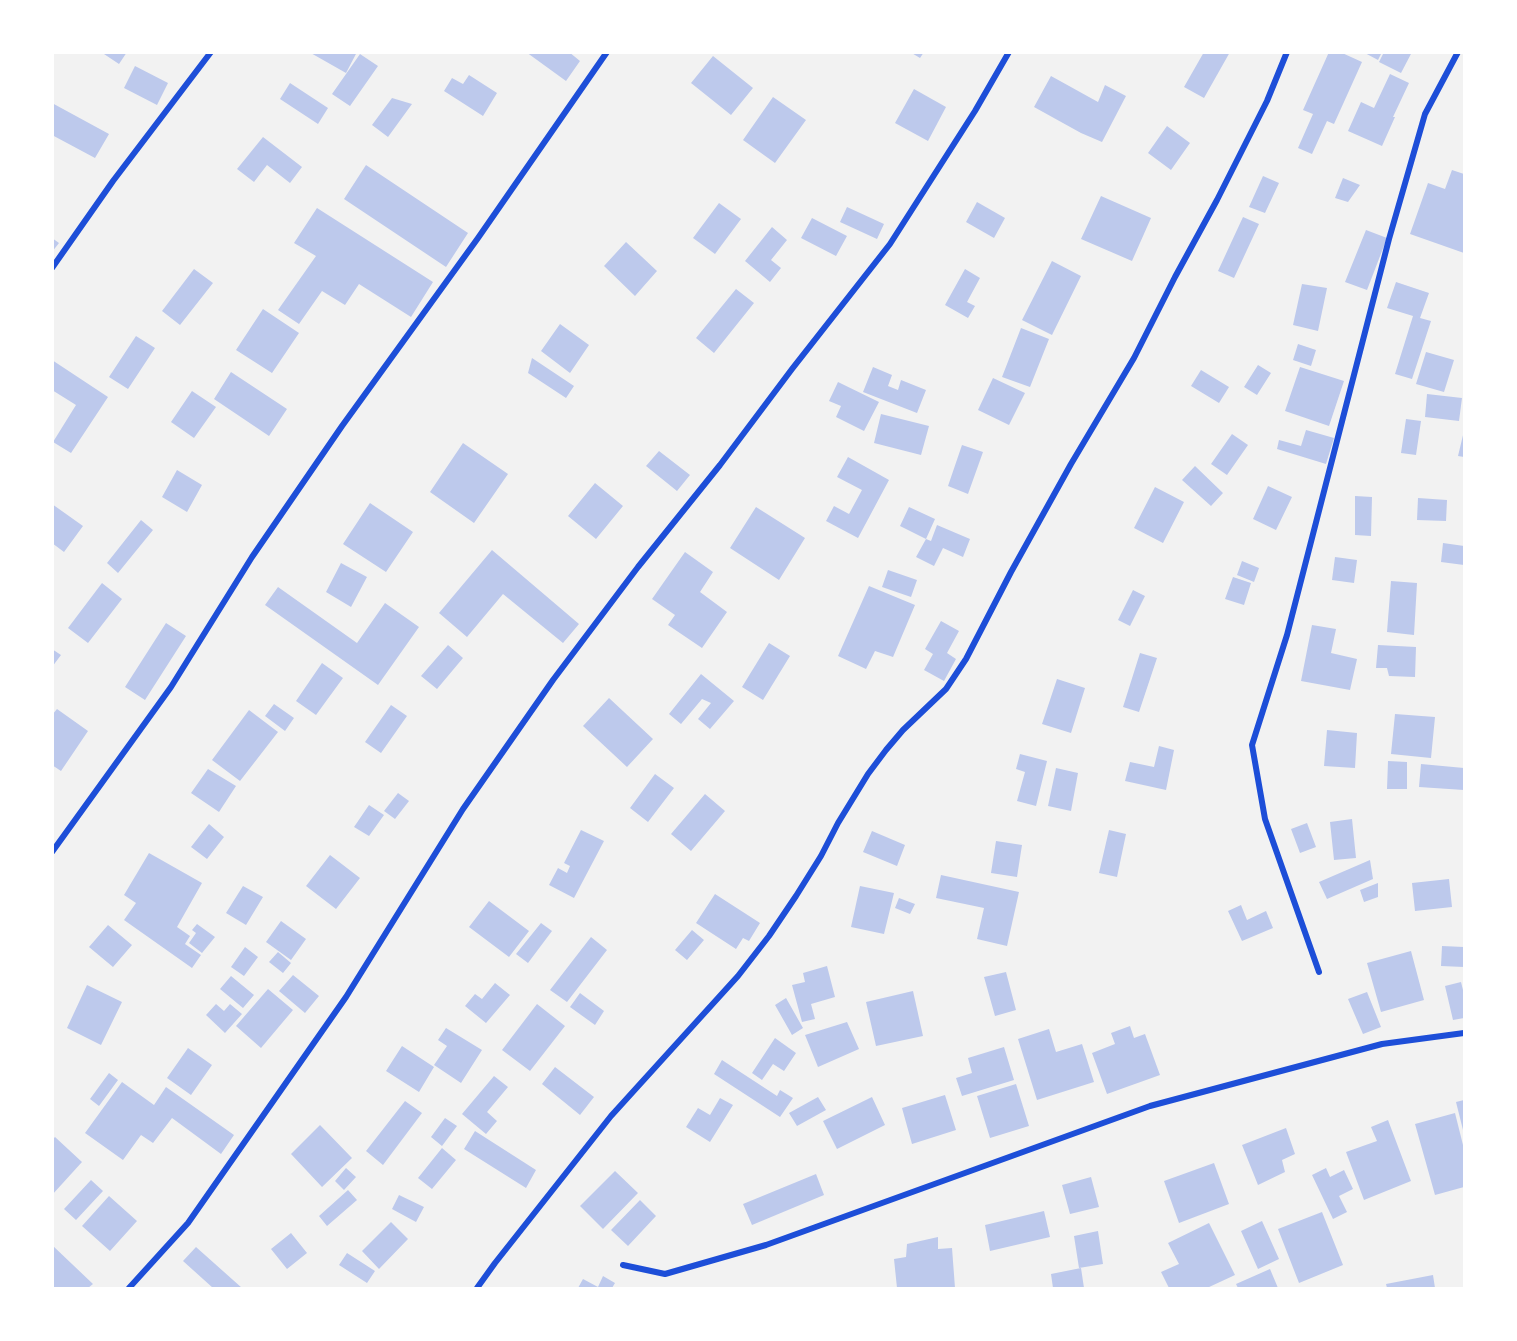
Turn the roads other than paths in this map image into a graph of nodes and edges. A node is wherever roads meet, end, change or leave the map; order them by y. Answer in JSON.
{"nodes":[{"id":1,"x":211,"y":52,"type":"edge"},
{"id":2,"x":607,"y":52,"type":"edge"},
{"id":3,"x":1009,"y":52,"type":"edge"},
{"id":4,"x":1287,"y":52,"type":"edge"},
{"id":5,"x":1458,"y":52,"type":"edge"},
{"id":6,"x":52,"y":268,"type":"edge"},
{"id":7,"x":52,"y":852,"type":"edge"},
{"id":8,"x":1319,"y":972,"type":"dead end"},
{"id":9,"x":1464,"y":1033,"type":"edge"},
{"id":10,"x":623,"y":1265,"type":"dead end"},
{"id":11,"x":129,"y":1288,"type":"edge"},
{"id":12,"x":477,"y":1288,"type":"edge"}],
"edges":[{"from":1,"to":6,"type":"street"},
{"from":2,"to":7,"type":"street"},
{"from":3,"to":11,"type":"street"},
{"from":4,"to":12,"type":"street"},
{"from":5,"to":8,"type":"street"},
{"from":9,"to":10,"type":"street"}]}
